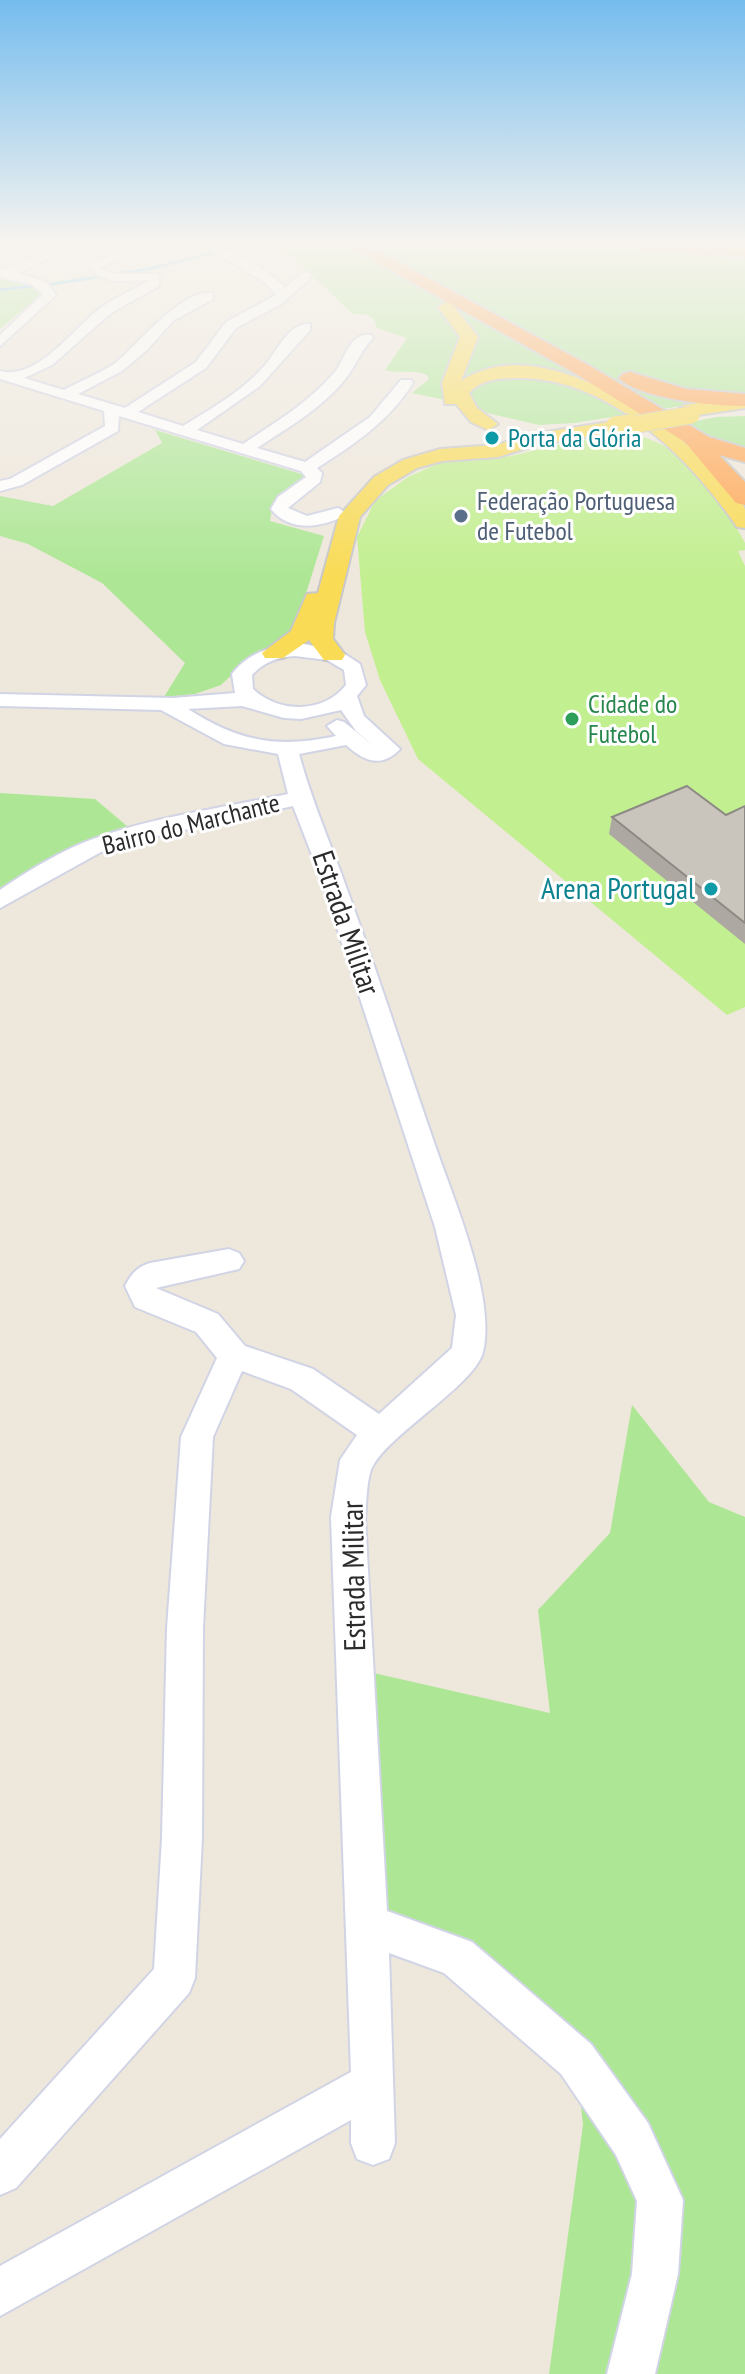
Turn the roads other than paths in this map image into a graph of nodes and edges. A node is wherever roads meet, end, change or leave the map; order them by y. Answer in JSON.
{"nodes":[{"id":1,"x":56,"y":356,"type":"edge"},
{"id":2,"x":132,"y":356,"type":"edge"},
{"id":3,"x":208,"y":356,"type":"edge"},
{"id":4,"x":278,"y":356,"type":"edge"},
{"id":5,"x":351,"y":356,"type":"edge"},
{"id":6,"x":465,"y":356,"type":"edge"},
{"id":7,"x":535,"y":356,"type":"edge"},
{"id":8,"x":558,"y":356,"type":"edge"},
{"id":9,"x":577,"y":356,"type":"edge"},
{"id":10,"x":13,"y":382,"type":"edge"},
{"id":11,"x":406,"y":383,"type":"dead end"},
{"id":12,"x":600,"y":391,"type":"junction"},
{"id":13,"x":65,"y":395,"type":"junction"},
{"id":14,"x":745,"y":405,"type":"edge"},
{"id":15,"x":720,"y":410,"type":"joint"},
{"id":16,"x":125,"y":413,"type":"junction"},
{"id":17,"x":686,"y":419,"type":"junction"},
{"id":18,"x":613,"y":425,"type":"junction"},
{"id":19,"x":113,"y":428,"type":"junction"},
{"id":20,"x":465,"y":430,"type":"junction"},
{"id":21,"x":185,"y":431,"type":"junction"},
{"id":22,"x":587,"y":432,"type":"junction"},
{"id":23,"x":519,"y":439,"type":"junction"},
{"id":24,"x":245,"y":449,"type":"junction"},
{"id":25,"x":479,"y":451,"type":"junction"},
{"id":26,"x":745,"y":455,"type":"edge"},
{"id":27,"x":307,"y":468,"type":"junction"},
{"id":28,"x":397,"y":471,"type":"junction"},
{"id":29,"x":0,"y":486,"type":"edge"},
{"id":30,"x":744,"y":513,"type":"edge"},
{"id":31,"x":334,"y":523,"type":"junction"},
{"id":32,"x":274,"y":653,"type":"junction"},
{"id":33,"x":333,"y":655,"type":"junction"},
{"id":34,"x":242,"y":674,"type":"junction"},
{"id":35,"x":348,"y":697,"type":"junction"},
{"id":36,"x":0,"y":700,"type":"edge"},
{"id":37,"x":206,"y":701,"type":"junction"},
{"id":38,"x":252,"y":701,"type":"junction"},
{"id":39,"x":157,"y":704,"type":"junction"},
{"id":40,"x":300,"y":712,"type":"junction"},
{"id":41,"x":195,"y":722,"type":"junction"},
{"id":42,"x":350,"y":738,"type":"junction"},
{"id":43,"x":287,"y":749,"type":"junction"},
{"id":44,"x":300,"y":798,"type":"junction"},
{"id":45,"x":0,"y":901,"type":"edge"},
{"id":46,"x":229,"y":1261,"type":"dead end"},
{"id":47,"x":234,"y":1355,"type":"junction"},
{"id":48,"x":380,"y":1433,"type":"junction"},
{"id":49,"x":367,"y":1924,"type":"junction"},
{"id":50,"x":371,"y":2085,"type":"junction"},
{"id":51,"x":373,"y":2143,"type":"dead end"},
{"id":52,"x":0,"y":2172,"type":"edge"},
{"id":53,"x":0,"y":2292,"type":"edge"},
{"id":54,"x":631,"y":2374,"type":"edge"}],
"edges":[{"from":1,"to":10,"type":"street"},
{"from":2,"to":13,"type":"street"},
{"from":3,"to":16,"type":"street"},
{"from":4,"to":21,"type":"street"},
{"from":5,"to":24,"type":"street"},
{"from":6,"to":20,"type":"main road"},
{"from":7,"to":12,"type":"highway"},
{"from":8,"to":17,"type":"highway"},
{"from":9,"to":14,"type":"highway"},
{"from":10,"to":13,"type":"street"},
{"from":11,"to":27,"type":"street"},
{"from":12,"to":20,"type":"main road"},
{"from":12,"to":30,"type":"main road"},
{"from":13,"to":16,"type":"street"},
{"from":14,"to":15,"type":"highway"},
{"from":14,"to":17,"type":"main road"},
{"from":15,"to":17,"type":"main road"},
{"from":16,"to":19,"type":"street"},
{"from":16,"to":19,"type":"street"},
{"from":16,"to":21,"type":"street"},
{"from":17,"to":18,"type":"main road","bridge":true},
{"from":17,"to":26,"type":"highway"},
{"from":17,"to":30,"type":"highway"},
{"from":18,"to":22,"type":"main road"},
{"from":18,"to":23,"type":"main road"},
{"from":19,"to":29,"type":"street"},
{"from":20,"to":23,"type":"main road"},
{"from":20,"to":25,"type":"main road"},
{"from":20,"to":31,"type":"main road"},
{"from":21,"to":24,"type":"street"},
{"from":22,"to":23,"type":"main road"},
{"from":22,"to":28,"type":"main road"},
{"from":23,"to":25,"type":"main road"},
{"from":24,"to":27,"type":"street"},
{"from":25,"to":28,"type":"main road"},
{"from":27,"to":31,"type":"street"},
{"from":28,"to":33,"type":"main road"},
{"from":31,"to":32,"type":"main road"},
{"from":32,"to":33,"type":"street"},
{"from":32,"to":34,"type":"street"},
{"from":33,"to":35,"type":"street"},
{"from":34,"to":38,"type":"street"},
{"from":34,"to":39,"type":"street"},
{"from":35,"to":40,"type":"street"},
{"from":35,"to":42,"type":"street"},
{"from":36,"to":39,"type":"street"},
{"from":37,"to":38,"type":"street"},
{"from":37,"to":39,"type":"street"},
{"from":37,"to":41,"type":"street"},
{"from":38,"to":40,"type":"street"},
{"from":39,"to":41,"type":"street"},
{"from":40,"to":42,"type":"street"},
{"from":41,"to":43,"type":"street"},
{"from":42,"to":43,"type":"street"},
{"from":43,"to":44,"type":"street","name":"Estrada Militar"},
{"from":44,"to":45,"type":"street","name":"Bairro do Marchante"},
{"from":44,"to":48,"type":"street","name":"Estrada Militar"},
{"from":46,"to":47,"type":"street"},
{"from":47,"to":48,"type":"street"},
{"from":47,"to":52,"type":"street"},
{"from":48,"to":49,"type":"street","name":"Estrada Militar"},
{"from":49,"to":50,"type":"street","name":"Estrada Militar"},
{"from":49,"to":54,"type":"street"},
{"from":50,"to":51,"type":"street","name":"Estrada Militar"},
{"from":50,"to":53,"type":"street"}]}
